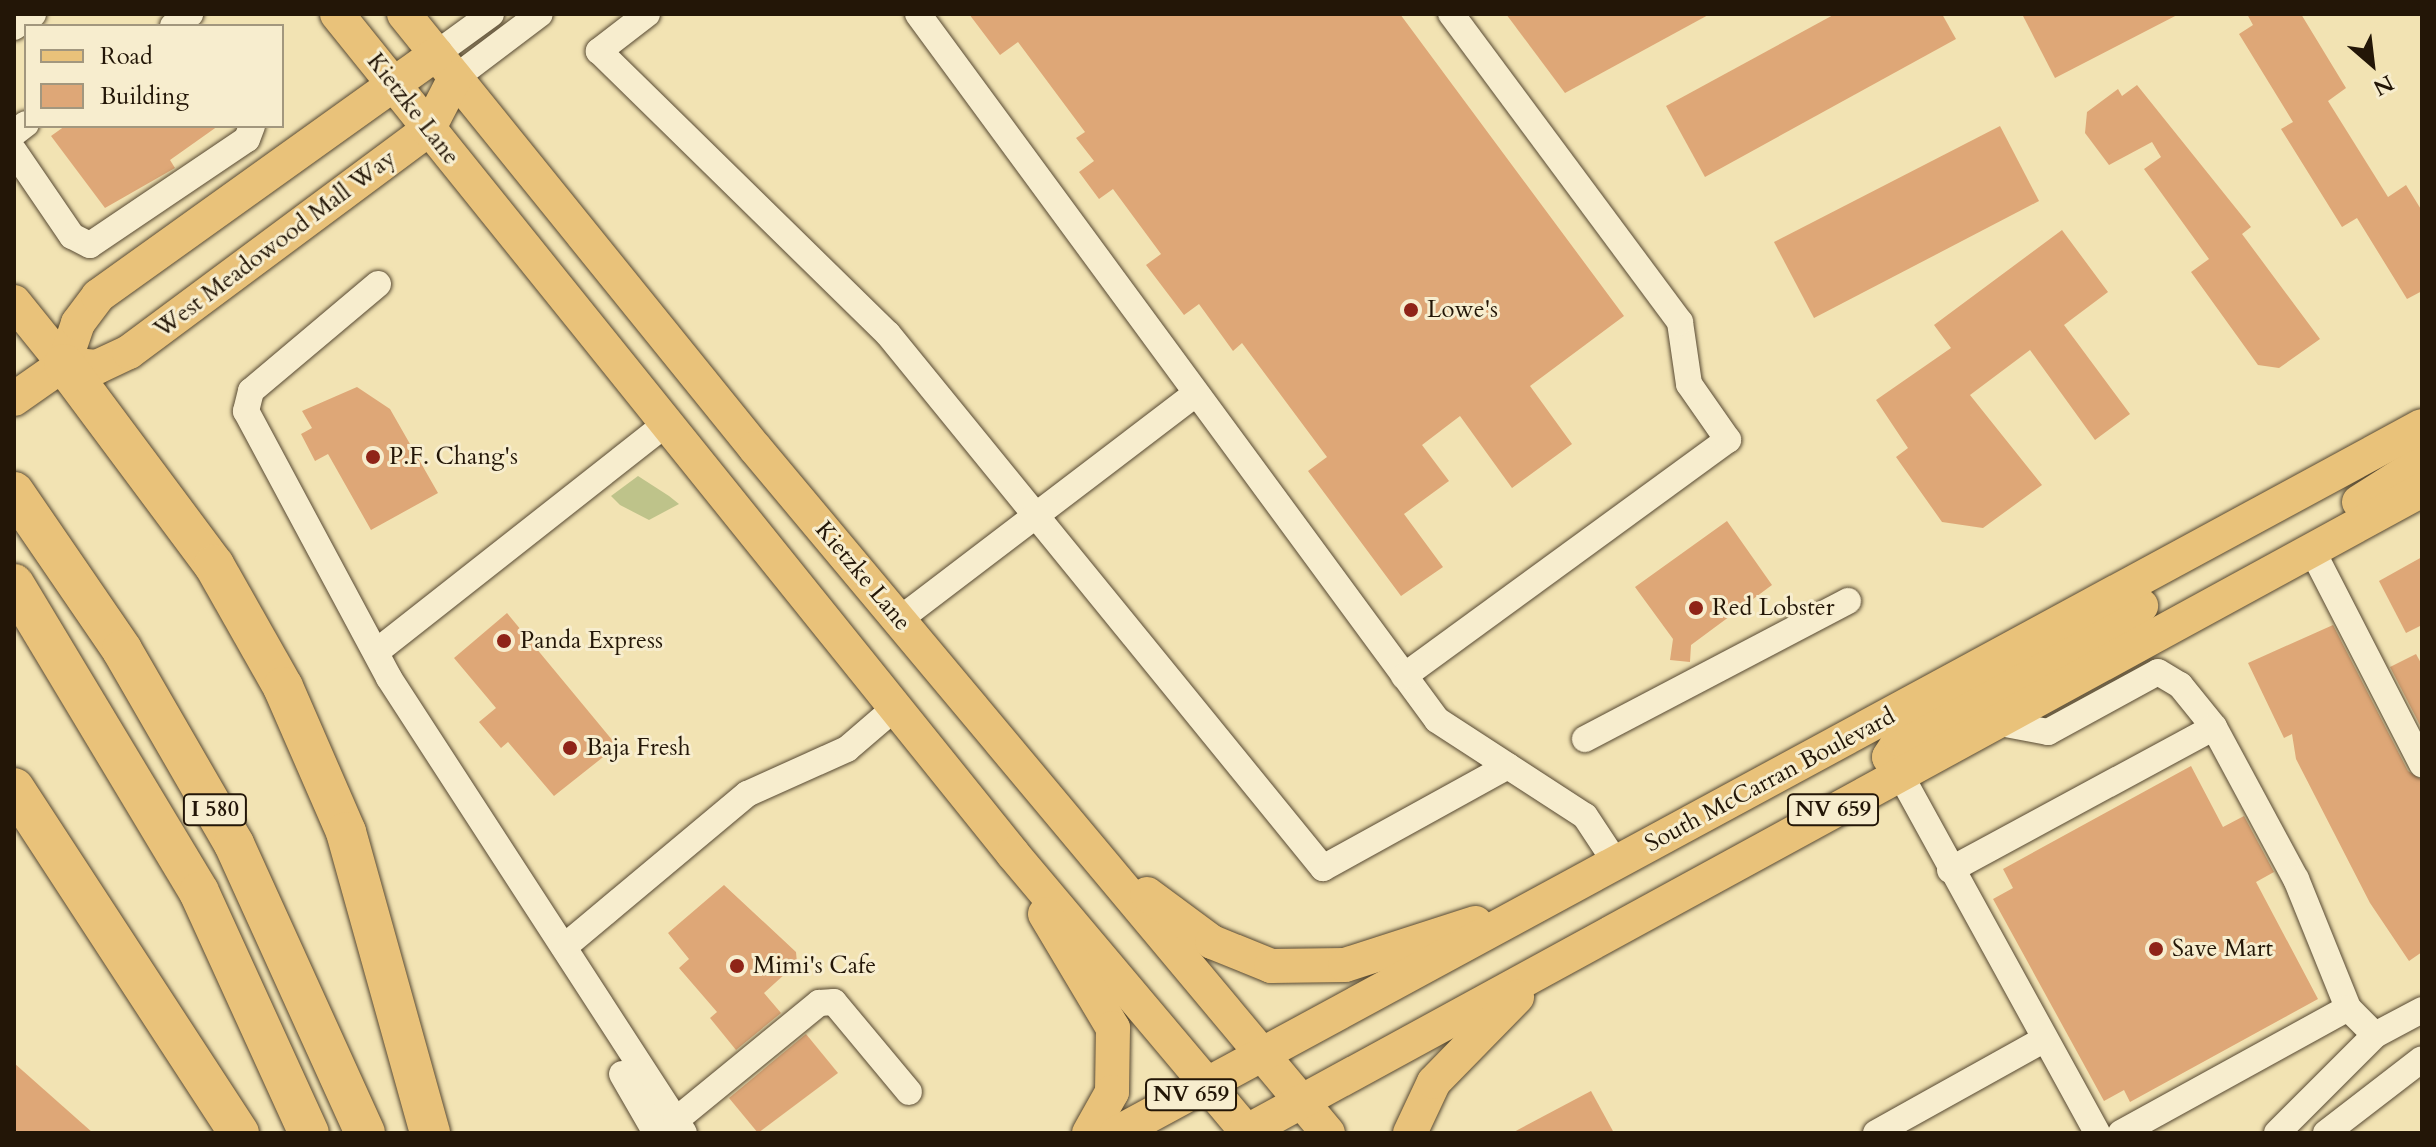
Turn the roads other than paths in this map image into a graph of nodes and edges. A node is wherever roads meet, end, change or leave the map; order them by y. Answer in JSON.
{"nodes":[{"id":1,"x":33,"y":14,"type":"edge"},
{"id":2,"x":337,"y":14,"type":"edge"},
{"id":3,"x":404,"y":14,"type":"edge"},
{"id":4,"x":491,"y":14,"type":"edge"},
{"id":5,"x":540,"y":14,"type":"edge"},
{"id":6,"x":647,"y":14,"type":"edge"},
{"id":7,"x":918,"y":14,"type":"edge"},
{"id":8,"x":1451,"y":14,"type":"edge"},
{"id":9,"x":14,"y":27,"type":"edge"},
{"id":10,"x":446,"y":66,"type":"junction"},
{"id":11,"x":393,"y":86,"type":"junction"},
{"id":12,"x":251,"y":128,"type":"edge"},
{"id":13,"x":428,"y":130,"type":"junction"},
{"id":14,"x":14,"y":151,"type":"edge"},
{"id":15,"x":378,"y":284,"type":"dead end"},
{"id":16,"x":14,"y":302,"type":"edge"},
{"id":17,"x":64,"y":364,"type":"junction"},
{"id":18,"x":1195,"y":394,"type":"junction"},
{"id":19,"x":14,"y":399,"type":"edge"},
{"id":20,"x":666,"y":424,"type":"junction"},
{"id":21,"x":2422,"y":426,"type":"edge"},
{"id":22,"x":2422,"y":462,"type":"edge"},
{"id":23,"x":2422,"y":490,"type":"edge"},
{"id":24,"x":20,"y":500,"type":"edge"},
{"id":25,"x":1035,"y":514,"type":"junction"},
{"id":26,"x":2231,"y":532,"type":"junction"},
{"id":27,"x":2312,"y":550,"type":"junction"},
{"id":28,"x":14,"y":584,"type":"edge"},
{"id":29,"x":1848,"y":601,"type":"dead end"},
{"id":30,"x":900,"y":619,"type":"junction"},
{"id":31,"x":376,"y":652,"type":"junction"},
{"id":32,"x":1404,"y":676,"type":"junction"},
{"id":33,"x":896,"y":707,"type":"junction"},
{"id":34,"x":1995,"y":722,"type":"junction"},
{"id":35,"x":2214,"y":727,"type":"junction"},
{"id":36,"x":1585,"y":739,"type":"dead end"},
{"id":37,"x":2422,"y":764,"type":"edge"},
{"id":38,"x":1508,"y":766,"type":"junction"},
{"id":39,"x":1900,"y":774,"type":"junction"},
{"id":40,"x":14,"y":788,"type":"edge"},
{"id":41,"x":1013,"y":854,"type":"junction"},
{"id":42,"x":1104,"y":863,"type":"junction"},
{"id":43,"x":1605,"y":869,"type":"junction"},
{"id":44,"x":1950,"y":870,"type":"junction"},
{"id":45,"x":564,"y":947,"type":"junction"},
{"id":46,"x":1549,"y":965,"type":"junction"},
{"id":47,"x":2348,"y":1008,"type":"junction"},
{"id":48,"x":2422,"y":1010,"type":"edge"},
{"id":49,"x":2375,"y":1035,"type":"junction"},
{"id":50,"x":2043,"y":1040,"type":"junction"},
{"id":51,"x":1265,"y":1055,"type":"junction"},
{"id":52,"x":2422,"y":1059,"type":"edge"},
{"id":53,"x":622,"y":1074,"type":"dead end"},
{"id":54,"x":1206,"y":1088,"type":"junction"},
{"id":55,"x":909,"y":1092,"type":"dead end"},
{"id":56,"x":1303,"y":1102,"type":"junction"},
{"id":57,"x":672,"y":1129,"type":"edge"},
{"id":58,"x":239,"y":1133,"type":"edge"},
{"id":59,"x":309,"y":1133,"type":"edge"},
{"id":60,"x":365,"y":1133,"type":"edge"},
{"id":61,"x":430,"y":1133,"type":"edge"},
{"id":62,"x":1089,"y":1133,"type":"edge"},
{"id":63,"x":1117,"y":1133,"type":"edge"},
{"id":64,"x":1247,"y":1133,"type":"edge"},
{"id":65,"x":1328,"y":1133,"type":"edge"},
{"id":66,"x":1410,"y":1133,"type":"edge"},
{"id":67,"x":1876,"y":1133,"type":"edge"},
{"id":68,"x":2097,"y":1133,"type":"edge"},
{"id":69,"x":2121,"y":1133,"type":"edge"},
{"id":70,"x":2277,"y":1133,"type":"edge"},
{"id":71,"x":2326,"y":1133,"type":"edge"}],
"edges":[{"from":1,"to":9,"type":"street"},
{"from":2,"to":11,"type":"main road","name":"Kietzke Lane"},
{"from":3,"to":10,"type":"main road","name":"Kietzke Lane"},
{"from":4,"to":10,"type":"street"},
{"from":5,"to":10,"type":"street"},
{"from":6,"to":25,"type":"street"},
{"from":7,"to":18,"type":"street"},
{"from":8,"to":32,"type":"street"},
{"from":10,"to":11,"type":"main road"},
{"from":10,"to":13,"type":"main road","name":"West Meadowood Mall Way"},
{"from":10,"to":30,"type":"main road","name":"Kietzke Lane"},
{"from":11,"to":13,"type":"main road","name":"Kietzke Lane"},
{"from":11,"to":17,"type":"main road"},
{"from":12,"to":14,"type":"street"},
{"from":13,"to":17,"type":"main road","name":"West Meadowood Mall Way"},
{"from":13,"to":20,"type":"main road","name":"Kietzke Lane"},
{"from":15,"to":31,"type":"street"},
{"from":16,"to":17,"type":"main road"},
{"from":17,"to":19,"type":"main road"},
{"from":17,"to":61,"type":"highway"},
{"from":18,"to":25,"type":"street"},
{"from":18,"to":32,"type":"street"},
{"from":20,"to":31,"type":"street"},
{"from":20,"to":33,"type":"main road","name":"Kietzke Lane"},
{"from":21,"to":26,"type":"main road","name":"South McCarran Boulevard","number":"NV 659"},
{"from":22,"to":27,"type":"main road"},
{"from":23,"to":27,"type":"main road","number":"NV 659"},
{"from":24,"to":60,"type":"highway","number":"I 580"},
{"from":25,"to":30,"type":"street"},
{"from":25,"to":38,"type":"street"},
{"from":26,"to":39,"type":"main road"},
{"from":26,"to":43,"type":"main road","name":"South McCarran Boulevard","number":"NV 659"},
{"from":27,"to":34,"type":"main road","number":"NV 659"},
{"from":27,"to":37,"type":"street"},
{"from":28,"to":59,"type":"highway","number":"I 580"},
{"from":29,"to":36,"type":"street"},
{"from":30,"to":42,"type":"main road","name":"Kietzke Lane"},
{"from":31,"to":45,"type":"street"},
{"from":32,"to":38,"type":"street"},
{"from":33,"to":41,"type":"main road","name":"Kietzke Lane"},
{"from":33,"to":45,"type":"street"},
{"from":34,"to":35,"type":"street"},
{"from":34,"to":39,"type":"main road","number":"NV 659"},
{"from":35,"to":44,"type":"street"},
{"from":35,"to":47,"type":"street"},
{"from":38,"to":43,"type":"street"},
{"from":39,"to":44,"type":"street"},
{"from":39,"to":46,"type":"main road","number":"NV 659"},
{"from":40,"to":58,"type":"highway"},
{"from":41,"to":54,"type":"main road","name":"Kietzke Lane"},
{"from":41,"to":62,"type":"main road"},
{"from":42,"to":43,"type":"main road"},
{"from":42,"to":51,"type":"main road","name":"Kietzke Lane"},
{"from":43,"to":51,"type":"main road","name":"South McCarran Boulevard","number":"NV 659"},
{"from":44,"to":50,"type":"street"},
{"from":45,"to":57,"type":"street"},
{"from":46,"to":56,"type":"main road","number":"NV 659"},
{"from":46,"to":66,"type":"main road"},
{"from":47,"to":49,"type":"street"},
{"from":47,"to":69,"type":"street"},
{"from":48,"to":49,"type":"street"},
{"from":49,"to":70,"type":"street"},
{"from":50,"to":67,"type":"street"},
{"from":50,"to":68,"type":"street"},
{"from":51,"to":54,"type":"main road","name":"South McCarran Boulevard","number":"NV 659"},
{"from":51,"to":56,"type":"main road","name":"Kietzke Lane"},
{"from":52,"to":71,"type":"street"},
{"from":53,"to":57,"type":"street"},
{"from":54,"to":63,"type":"main road","name":"South McCarran Boulevard","number":"NV 659"},
{"from":54,"to":64,"type":"main road","name":"Kietzke Lane"},
{"from":55,"to":57,"type":"street"},
{"from":56,"to":64,"type":"main road","number":"NV 659"},
{"from":56,"to":65,"type":"main road","name":"Kietzke Lane"}]}
